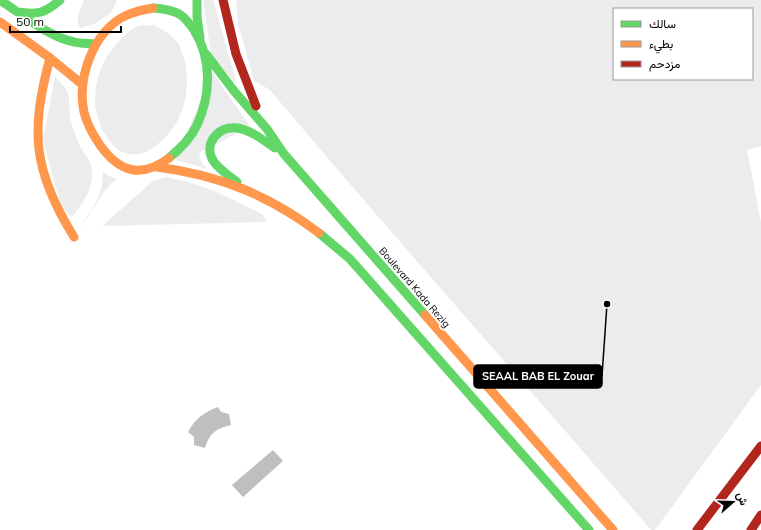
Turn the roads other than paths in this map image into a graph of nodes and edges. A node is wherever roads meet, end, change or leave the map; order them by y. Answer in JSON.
{"nodes":[{"id":1,"x":0,"y":0,"type":"edge"},
{"id":2,"x":60,"y":0,"type":"edge"},
{"id":3,"x":198,"y":0,"type":"edge"},
{"id":4,"x":223,"y":0,"type":"edge"},
{"id":5,"x":121,"y":6,"type":"dead end"},
{"id":6,"x":18,"y":12,"type":"junction"},
{"id":7,"x":0,"y":22,"type":"edge"},
{"id":8,"x":115,"y":22,"type":"junction"},
{"id":9,"x":200,"y":38,"type":"junction"},
{"id":10,"x":96,"y":44,"type":"junction"},
{"id":11,"x":206,"y":54,"type":"junction"},
{"id":12,"x":50,"y":58,"type":"junction"},
{"id":13,"x":83,"y":85,"type":"junction"},
{"id":14,"x":267,"y":129,"type":"junction"},
{"id":15,"x":284,"y":154,"type":"junction"},
{"id":16,"x":157,"y":167,"type":"junction"},
{"id":17,"x":245,"y":189,"type":"junction"},
{"id":18,"x":74,"y":237,"type":"dead end"},
{"id":19,"x":761,"y":446,"type":"edge"},
{"id":20,"x":761,"y":515,"type":"edge"},
{"id":21,"x":589,"y":530,"type":"edge"},
{"id":22,"x":613,"y":530,"type":"edge"},
{"id":23,"x":697,"y":530,"type":"edge"},
{"id":24,"x":751,"y":530,"type":"edge"}],
"edges":[{"from":1,"to":6,"type":"main road"},
{"from":2,"to":6,"type":"main road"},
{"from":3,"to":9,"type":"main road"},
{"from":4,"to":14,"type":"main road"},
{"from":5,"to":8,"type":"main road","name":"Boulevard Kada Rezig"},
{"from":6,"to":10,"type":"main road"},
{"from":7,"to":12,"type":"main road"},
{"from":8,"to":9,"type":"main road","name":"Boulevard Kada Rezig"},
{"from":8,"to":10,"type":"main road","name":"Boulevard Kada Rezig"},
{"from":9,"to":11,"type":"main road","name":"Boulevard Kada Rezig"},
{"from":10,"to":13,"type":"main road","name":"Boulevard Kada Rezig"},
{"from":11,"to":14,"type":"main road","name":"Boulevard Kada Rezig"},
{"from":11,"to":16,"type":"main road","name":"Boulevard Kada Rezig"},
{"from":12,"to":13,"type":"main road"},
{"from":12,"to":18,"type":"main road"},
{"from":13,"to":16,"type":"main road","name":"Boulevard Kada Rezig"},
{"from":14,"to":15,"type":"main road","name":"Boulevard Kada Rezig"},
{"from":15,"to":17,"type":"main road"},
{"from":15,"to":22,"type":"main road","name":"Boulevard Kada Rezig"},
{"from":16,"to":17,"type":"main road","name":"Boulevard Kada Rezig"},
{"from":17,"to":21,"type":"main road","name":"Boulevard Kada Rezig"},
{"from":19,"to":23,"type":"main road"},
{"from":20,"to":24,"type":"main road"}]}
